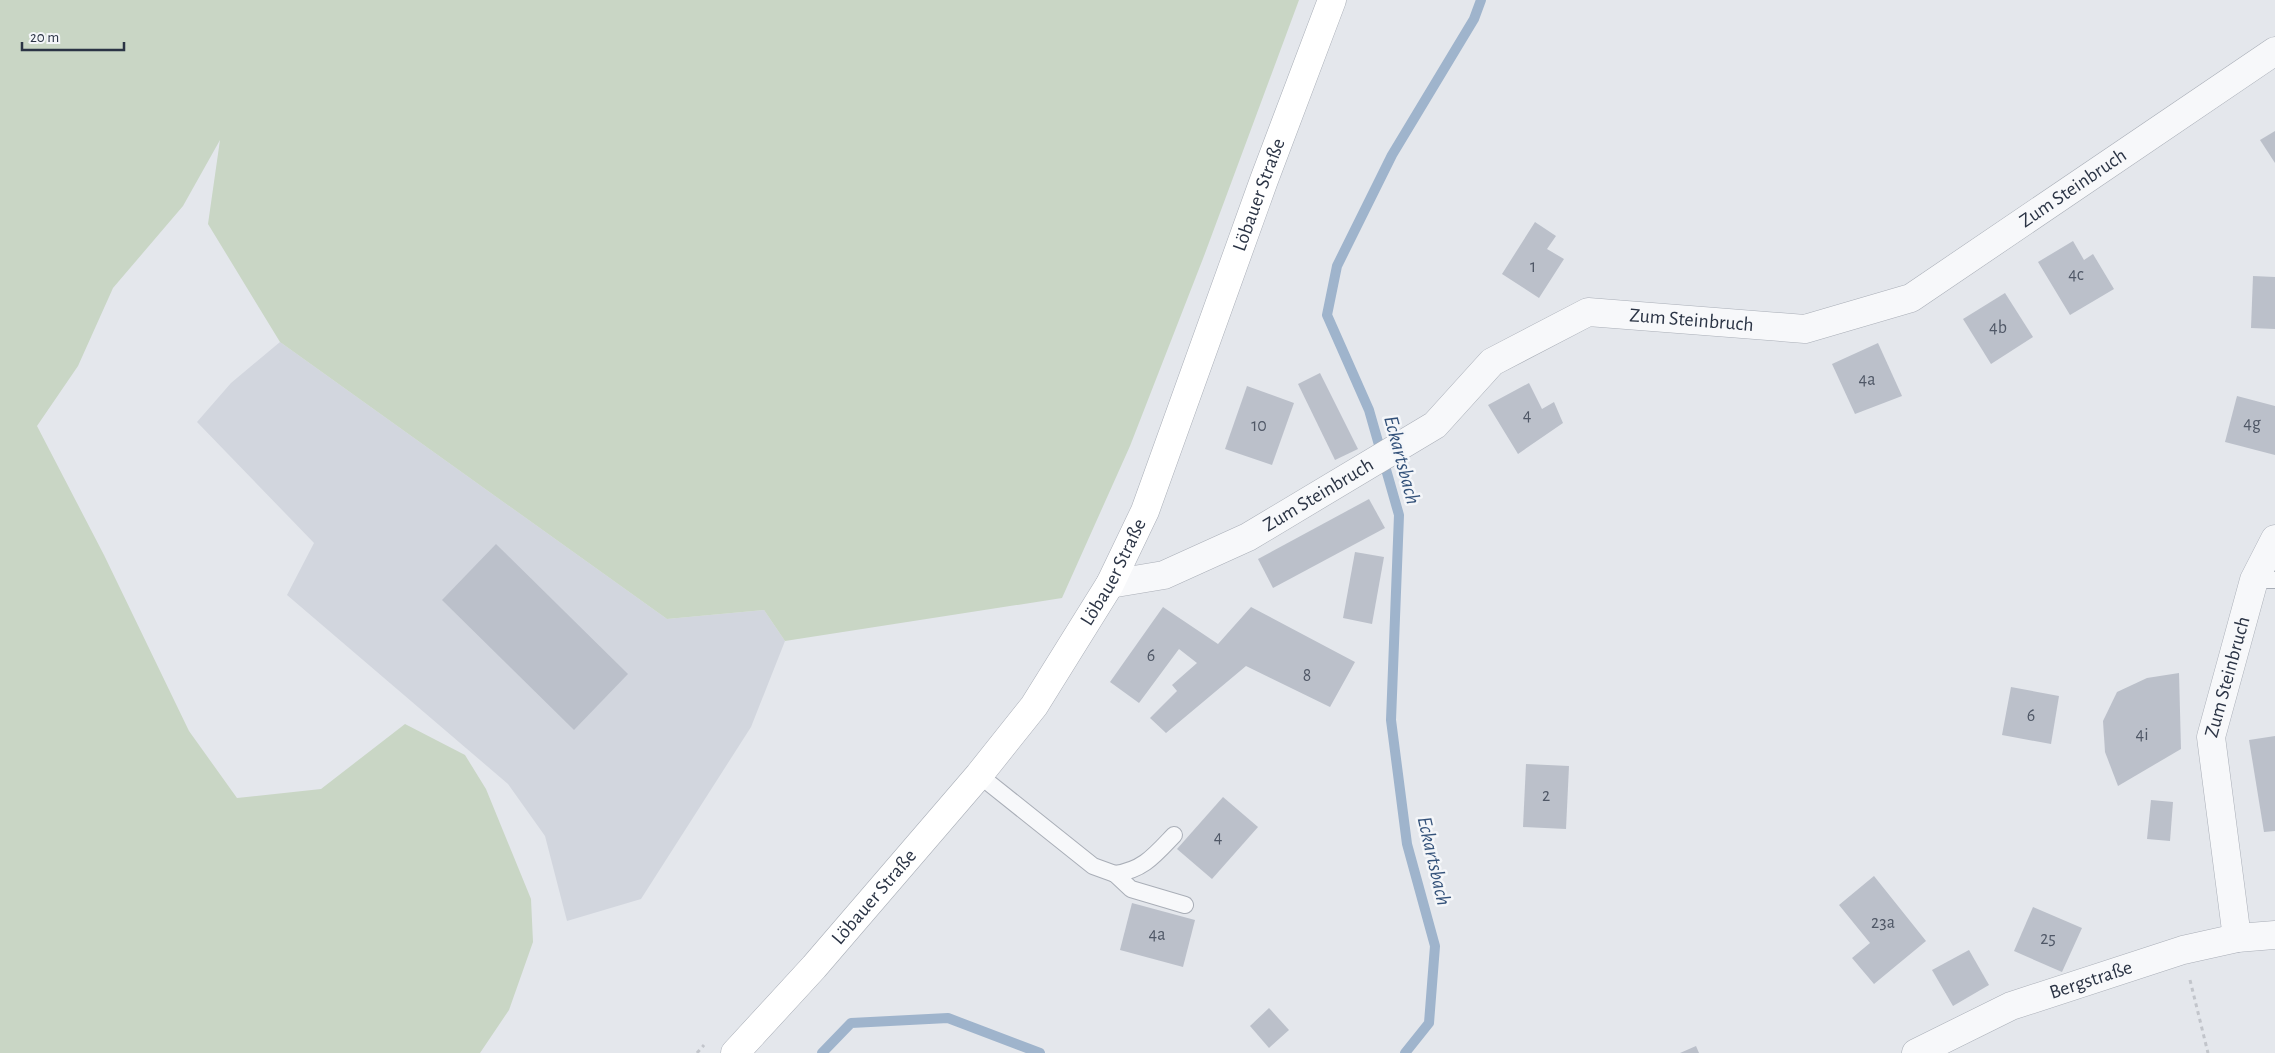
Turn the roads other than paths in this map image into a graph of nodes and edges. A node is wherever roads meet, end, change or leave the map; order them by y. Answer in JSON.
{"nodes":[{"id":1,"x":1332,"y":0,"type":"edge"},
{"id":2,"x":2275,"y":51,"type":"edge"},
{"id":3,"x":2275,"y":539,"type":"edge"},
{"id":4,"x":2264,"y":580,"type":"edge"},
{"id":5,"x":1110,"y":584,"type":"junction"},
{"id":6,"x":979,"y":774,"type":"junction"},
{"id":7,"x":1174,"y":835,"type":"dead end"},
{"id":8,"x":1114,"y":874,"type":"junction"},
{"id":9,"x":1185,"y":905,"type":"dead end"},
{"id":10,"x":2275,"y":935,"type":"edge"},
{"id":11,"x":2238,"y":938,"type":"junction"},
{"id":12,"x":735,"y":1053,"type":"edge"},
{"id":13,"x":1916,"y":1053,"type":"edge"}],
"edges":[{"from":1,"to":5,"type":"main road","name":"Löbauer Straße"},
{"from":2,"to":5,"type":"street","name":"Zum Steinbruch"},
{"from":3,"to":4,"type":"street","name":"Zum Steinbruch"},
{"from":4,"to":11,"type":"street","name":"Zum Steinbruch"},
{"from":5,"to":6,"type":"main road","name":"Löbauer Straße"},
{"from":6,"to":8,"type":"lane"},
{"from":6,"to":12,"type":"main road","name":"Löbauer Straße"},
{"from":7,"to":8,"type":"lane"},
{"from":8,"to":9,"type":"lane"},
{"from":10,"to":11,"type":"street","name":"Bergstraße"},
{"from":11,"to":13,"type":"street","name":"Bergstraße"}]}
